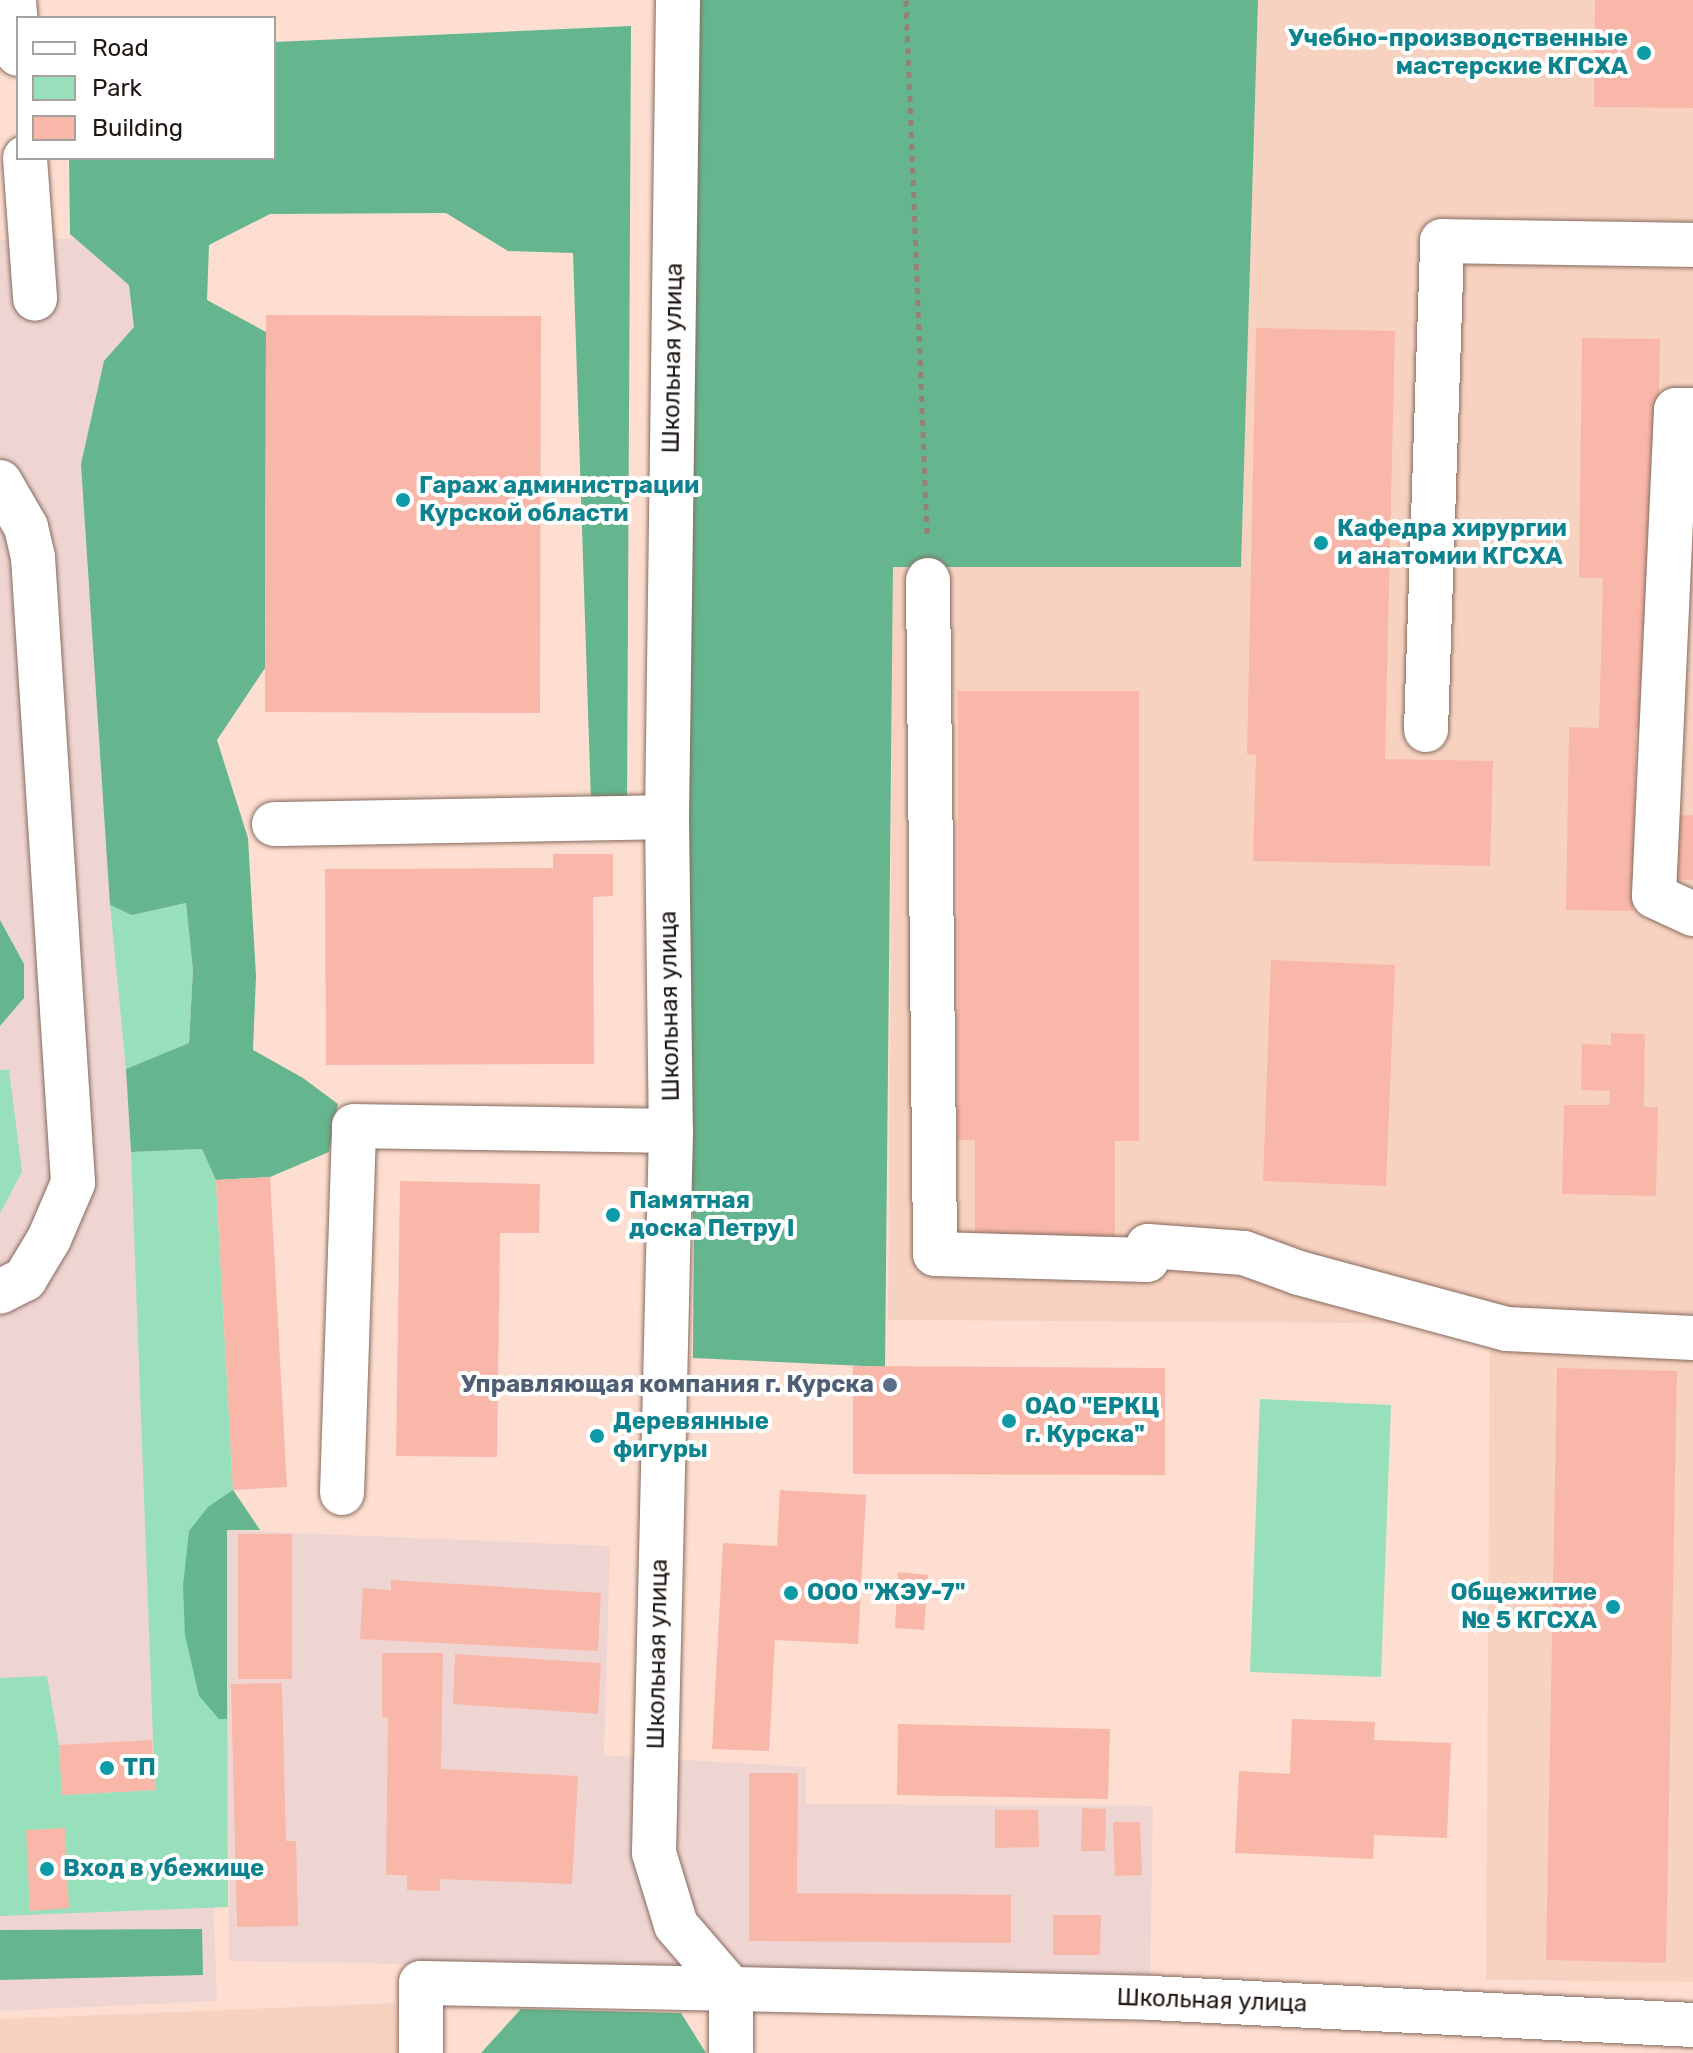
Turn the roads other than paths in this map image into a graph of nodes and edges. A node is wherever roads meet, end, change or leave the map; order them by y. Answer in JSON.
{"nodes":[{"id":1,"x":14,"y":0,"type":"edge"},
{"id":2,"x":678,"y":0,"type":"edge"},
{"id":3,"x":16,"y":27,"type":"edge"},
{"id":4,"x":25,"y":160,"type":"edge"},
{"id":5,"x":1693,"y":245,"type":"edge"},
{"id":6,"x":35,"y":299,"type":"dead end"},
{"id":7,"x":1693,"y":410,"type":"edge"},
{"id":8,"x":0,"y":482,"type":"edge"},
{"id":9,"x":928,"y":580,"type":"road end"},
{"id":10,"x":1426,"y":730,"type":"dead end"},
{"id":11,"x":667,"y":817,"type":"junction"},
{"id":12,"x":274,"y":824,"type":"dead end"},
{"id":13,"x":1693,"y":914,"type":"edge"},
{"id":14,"x":671,"y":1131,"type":"junction"},
{"id":15,"x":0,"y":1292,"type":"edge"},
{"id":16,"x":1693,"y":1338,"type":"edge"},
{"id":17,"x":342,"y":1493,"type":"dead end"},
{"id":18,"x":731,"y":1989,"type":"junction"},
{"id":19,"x":1693,"y":2025,"type":"edge"},
{"id":20,"x":421,"y":2053,"type":"edge"},
{"id":21,"x":731,"y":2053,"type":"edge"}],
"edges":[{"from":1,"to":3,"type":"street"},
{"from":2,"to":11,"type":"street","name":"Школьная улица"},
{"from":4,"to":6,"type":"street"},
{"from":5,"to":10,"type":"street"},
{"from":7,"to":13,"type":"street"},
{"from":8,"to":15,"type":"street"},
{"from":9,"to":16,"type":"street"},
{"from":11,"to":12,"type":"street"},
{"from":11,"to":14,"type":"street","name":"Школьная улица"},
{"from":14,"to":17,"type":"street"},
{"from":14,"to":18,"type":"street","name":"Школьная улица"},
{"from":18,"to":19,"type":"street","name":"Школьная улица"},
{"from":18,"to":20,"type":"street"},
{"from":18,"to":21,"type":"street"}]}
